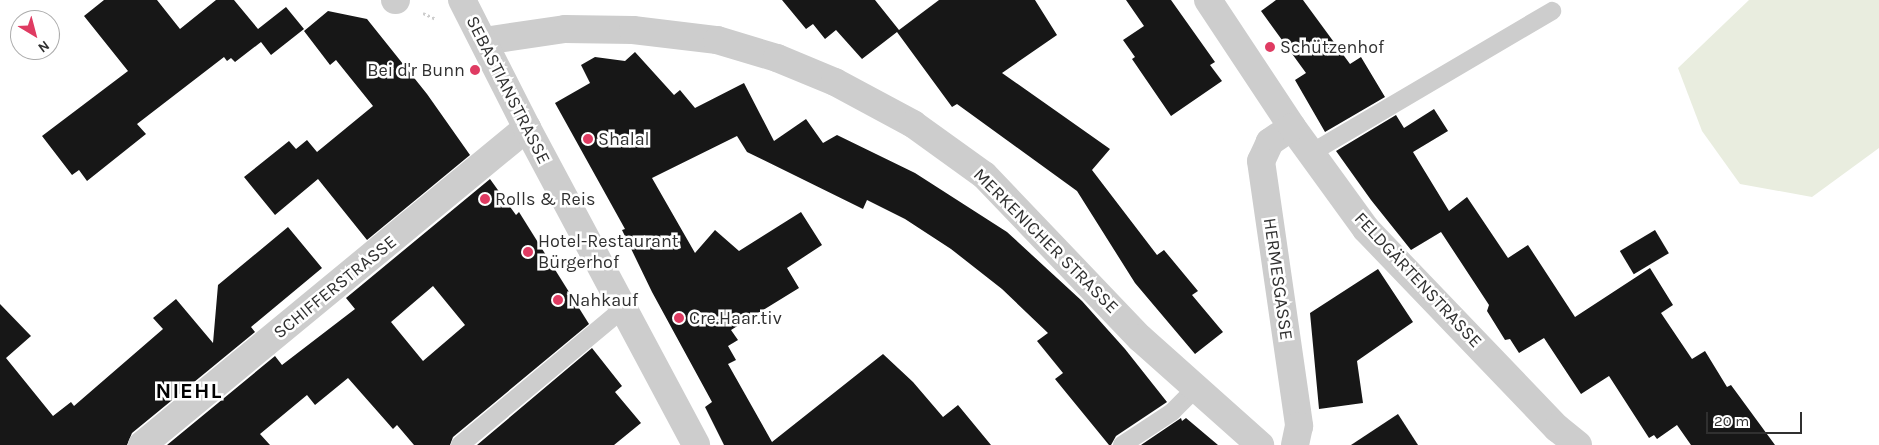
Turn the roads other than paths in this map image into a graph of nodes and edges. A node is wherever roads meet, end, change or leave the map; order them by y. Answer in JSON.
{"nodes":[{"id":1,"x":462,"y":0,"type":"edge"},
{"id":2,"x":1208,"y":0,"type":"edge"},
{"id":3,"x":1552,"y":11,"type":"dead end"},
{"id":4,"x":484,"y":41,"type":"junction"},
{"id":5,"x":1292,"y":127,"type":"junction"},
{"id":6,"x":527,"y":128,"type":"junction"},
{"id":7,"x":1312,"y":153,"type":"junction"},
{"id":8,"x":624,"y":308,"type":"junction"},
{"id":9,"x":1196,"y":388,"type":"junction"},
{"id":10,"x":142,"y":445,"type":"edge"},
{"id":11,"x":460,"y":445,"type":"edge"},
{"id":12,"x":696,"y":445,"type":"edge"},
{"id":13,"x":1122,"y":445,"type":"edge"},
{"id":14,"x":1260,"y":445,"type":"edge"},
{"id":15,"x":1295,"y":445,"type":"edge"},
{"id":16,"x":1578,"y":445,"type":"edge"}],
"edges":[{"from":1,"to":4,"type":"street","name":"SEBASTIANSTRASSE"},
{"from":2,"to":5,"type":"street","name":"FELDGÄRTENSTRASSE"},
{"from":3,"to":7,"type":"lane"},
{"from":4,"to":6,"type":"street","name":"SEBASTIANSTRASSE"},
{"from":4,"to":9,"type":"street","name":"MERKENICHER STRASSE"},
{"from":5,"to":7,"type":"street","name":"FELDGÄRTENSTRASSE"},
{"from":5,"to":15,"type":"street","name":"HERMESGASSE"},
{"from":6,"to":8,"type":"street","name":"SEBASTIANSTRASSE"},
{"from":6,"to":10,"type":"street","name":"SCHIFFERSTRASSE"},
{"from":7,"to":16,"type":"street","name":"FELDGÄRTENSTRASSE"},
{"from":8,"to":11,"type":"lane"},
{"from":8,"to":12,"type":"street","name":"SEBASTIANSTRASSE"},
{"from":9,"to":13,"type":"lane"},
{"from":9,"to":14,"type":"street","name":"MERKENICHER STRASSE"}]}
